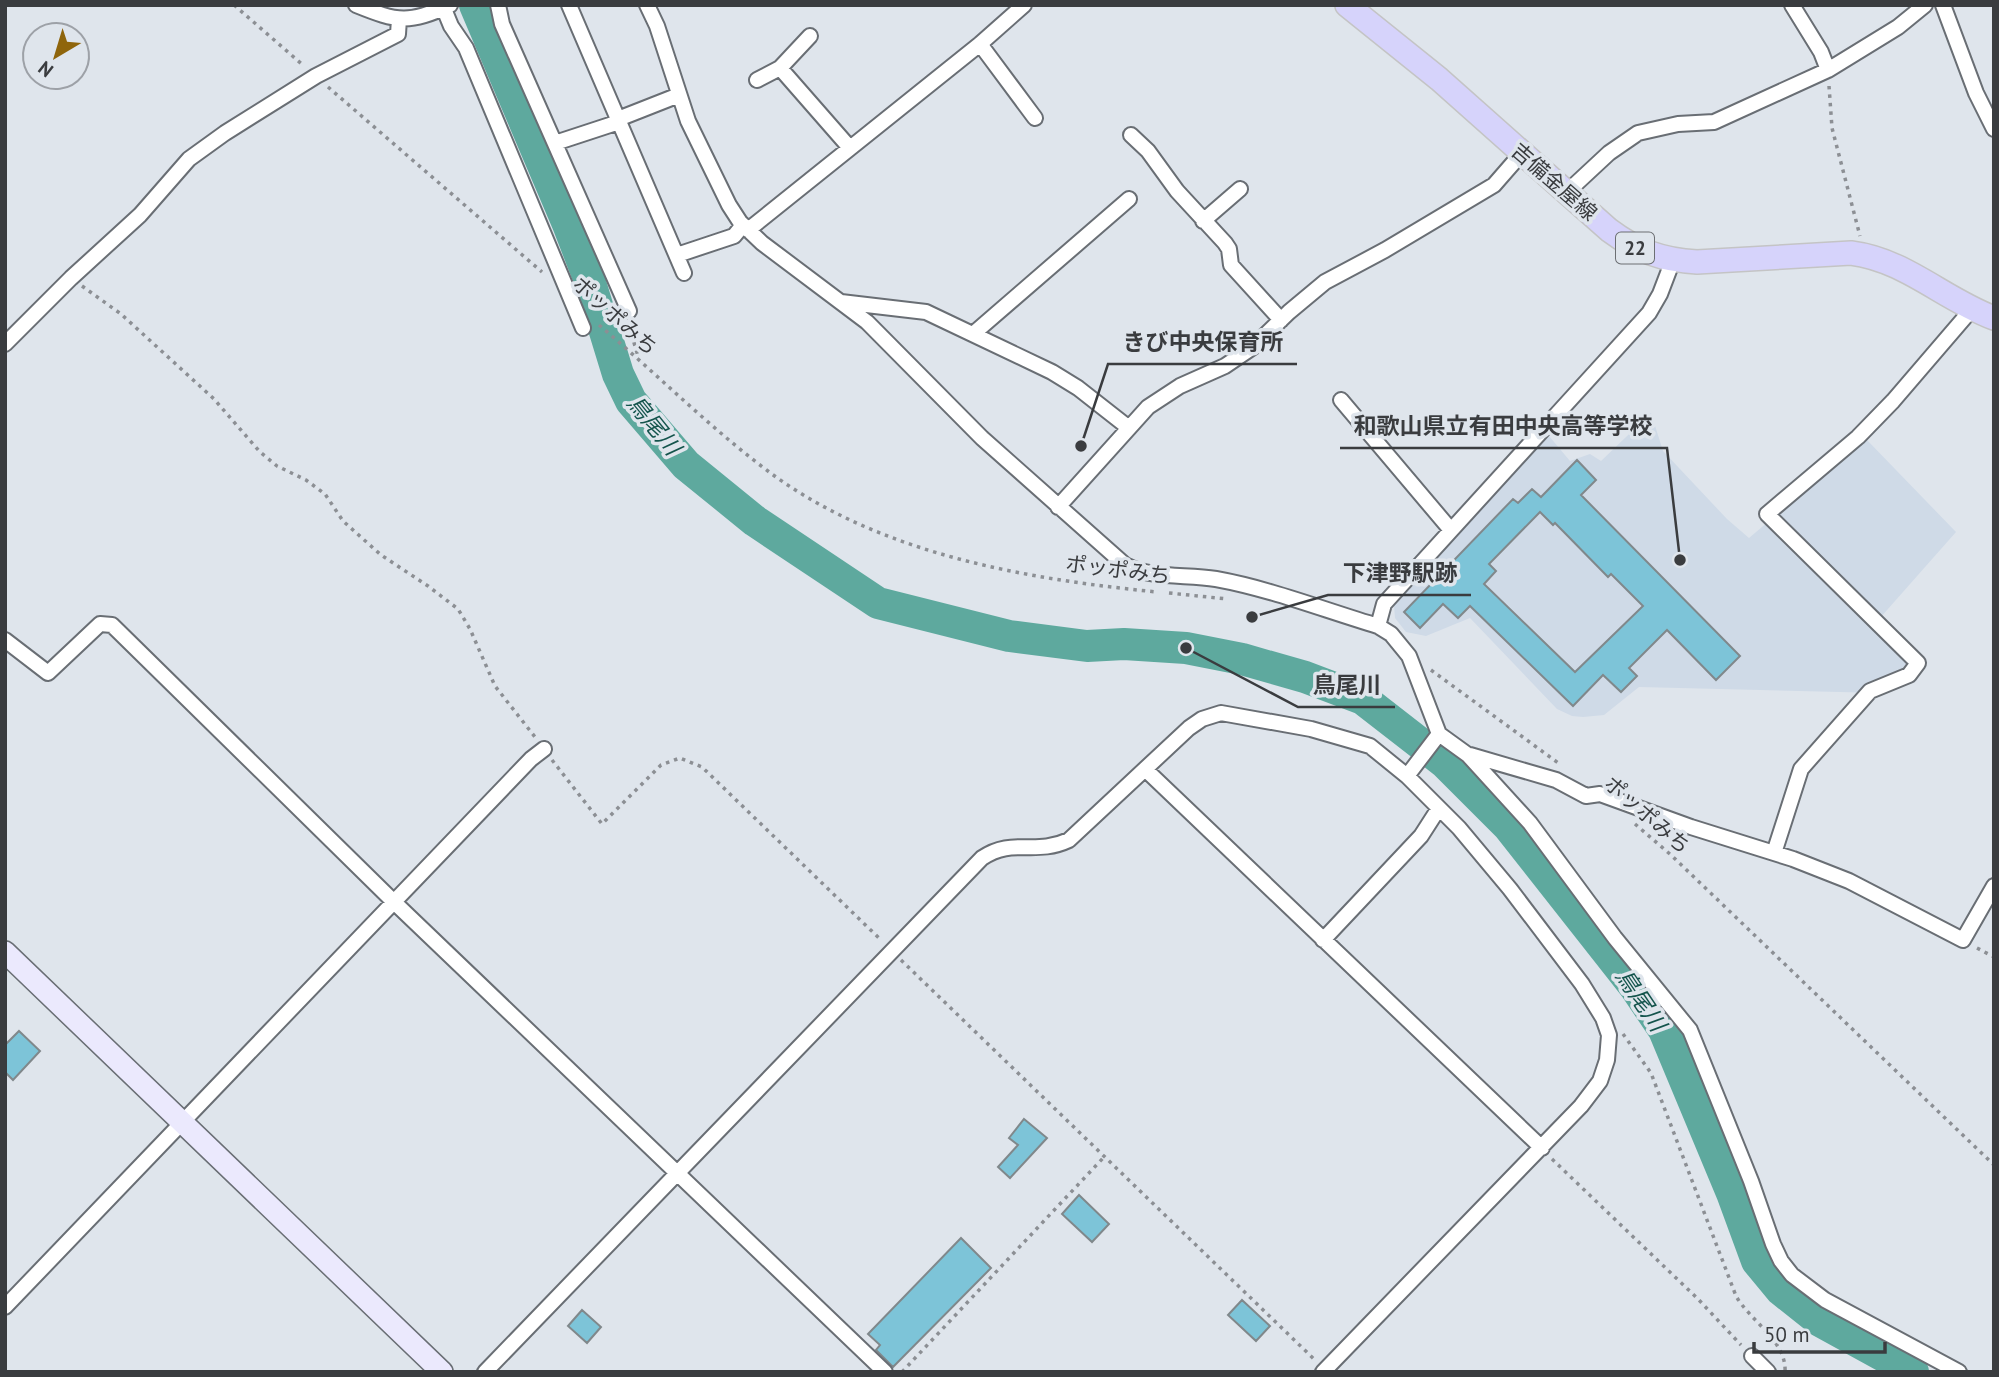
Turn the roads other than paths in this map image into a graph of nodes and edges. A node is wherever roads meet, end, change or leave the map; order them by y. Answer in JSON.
{"nodes":[{"id":1,"x":356,"y":5,"type":"edge"},
{"id":2,"x":498,"y":5,"type":"edge"},
{"id":3,"x":569,"y":5,"type":"edge"},
{"id":4,"x":647,"y":5,"type":"edge"},
{"id":5,"x":1024,"y":5,"type":"edge"},
{"id":6,"x":1348,"y":5,"type":"edge"},
{"id":7,"x":1792,"y":5,"type":"edge"},
{"id":8,"x":1925,"y":5,"type":"edge"},
{"id":9,"x":1943,"y":5,"type":"edge"},
{"id":10,"x":447,"y":7,"type":"edge"},
{"id":11,"x":398,"y":19,"type":"junction"},
{"id":12,"x":810,"y":36,"type":"dead end"},
{"id":13,"x":980,"y":44,"type":"junction"},
{"id":14,"x":780,"y":68,"type":"junction"},
{"id":15,"x":1828,"y":70,"type":"junction"},
{"id":16,"x":757,"y":80,"type":"dead end"},
{"id":17,"x":679,"y":95,"type":"junction"},
{"id":18,"x":1035,"y":118,"type":"dead end"},
{"id":19,"x":619,"y":120,"type":"junction"},
{"id":20,"x":1994,"y":129,"type":"edge"},
{"id":21,"x":1131,"y":135,"type":"dead end"},
{"id":22,"x":555,"y":142,"type":"junction"},
{"id":23,"x":850,"y":148,"type":"junction"},
{"id":24,"x":1521,"y":154,"type":"junction"},
{"id":25,"x":1240,"y":189,"type":"dead end"},
{"id":26,"x":1566,"y":193,"type":"junction"},
{"id":27,"x":1129,"y":199,"type":"dead end"},
{"id":28,"x":1203,"y":221,"type":"junction"},
{"id":29,"x":745,"y":228,"type":"junction"},
{"id":30,"x":677,"y":255,"type":"junction"},
{"id":31,"x":1673,"y":260,"type":"junction"},
{"id":32,"x":684,"y":273,"type":"dead end"},
{"id":33,"x":839,"y":301,"type":"junction"},
{"id":34,"x":1972,"y":309,"type":"junction"},
{"id":35,"x":629,"y":311,"type":"dead end"},
{"id":36,"x":1994,"y":318,"type":"edge"},
{"id":37,"x":1281,"y":320,"type":"junction"},
{"id":38,"x":583,"y":328,"type":"dead end"},
{"id":39,"x":973,"y":334,"type":"junction"},
{"id":40,"x":5,"y":344,"type":"edge"},
{"id":41,"x":1341,"y":400,"type":"dead end"},
{"id":42,"x":1129,"y":428,"type":"junction"},
{"id":43,"x":1058,"y":507,"type":"junction"},
{"id":44,"x":1450,"y":530,"type":"junction"},
{"id":45,"x":1378,"y":626,"type":"junction"},
{"id":46,"x":5,"y":640,"type":"edge"},
{"id":47,"x":1437,"y":737,"type":"junction"},
{"id":48,"x":544,"y":749,"type":"road end"},
{"id":49,"x":1468,"y":755,"type":"junction"},
{"id":50,"x":1146,"y":770,"type":"junction"},
{"id":51,"x":1410,"y":772,"type":"junction"},
{"id":52,"x":1439,"y":808,"type":"junction"},
{"id":53,"x":1774,"y":853,"type":"junction"},
{"id":54,"x":1994,"y":886,"type":"edge"},
{"id":55,"x":395,"y":903,"type":"junction"},
{"id":56,"x":1323,"y":940,"type":"junction"},
{"id":57,"x":5,"y":952,"type":"edge"},
{"id":58,"x":183,"y":1123,"type":"junction"},
{"id":59,"x":1542,"y":1148,"type":"junction"},
{"id":60,"x":678,"y":1171,"type":"junction"},
{"id":61,"x":5,"y":1307,"type":"edge"},
{"id":62,"x":1752,"y":1356,"type":"road end"},
{"id":63,"x":1324,"y":1371,"type":"edge"},
{"id":64,"x":442,"y":1372,"type":"edge"},
{"id":65,"x":485,"y":1372,"type":"edge"},
{"id":66,"x":885,"y":1372,"type":"edge"},
{"id":67,"x":1768,"y":1372,"type":"edge"},
{"id":68,"x":1959,"y":1372,"type":"edge"}],
"edges":[{"from":1,"to":11,"type":"street"},
{"from":2,"to":22,"type":"street"},
{"from":3,"to":19,"type":"street"},
{"from":4,"to":17,"type":"street"},
{"from":5,"to":13,"type":"street"},
{"from":6,"to":24,"type":"main road","name":"吉備金屋線","number":"22"},
{"from":7,"to":15,"type":"street"},
{"from":8,"to":15,"type":"street"},
{"from":9,"to":20,"type":"street"},
{"from":10,"to":11,"type":"street"},
{"from":10,"to":38,"type":"street"},
{"from":11,"to":40,"type":"street"},
{"from":12,"to":14,"type":"street"},
{"from":13,"to":18,"type":"street"},
{"from":13,"to":23,"type":"street"},
{"from":14,"to":16,"type":"street"},
{"from":14,"to":23,"type":"street"},
{"from":15,"to":26,"type":"street"},
{"from":17,"to":19,"type":"street"},
{"from":17,"to":29,"type":"street"},
{"from":19,"to":22,"type":"street"},
{"from":19,"to":30,"type":"street"},
{"from":21,"to":28,"type":"street"},
{"from":22,"to":35,"type":"street"},
{"from":23,"to":29,"type":"street"},
{"from":24,"to":26,"type":"main road","name":"吉備金屋線","number":"22"},
{"from":24,"to":37,"type":"street"},
{"from":25,"to":28,"type":"street"},
{"from":26,"to":31,"type":"main road","name":"吉備金屋線","number":"22"},
{"from":27,"to":39,"type":"street"},
{"from":28,"to":37,"type":"street"},
{"from":29,"to":30,"type":"street"},
{"from":29,"to":33,"type":"street"},
{"from":30,"to":32,"type":"street"},
{"from":31,"to":34,"type":"main road","name":"吉備金屋線","number":"22"},
{"from":31,"to":44,"type":"street"},
{"from":33,"to":39,"type":"street"},
{"from":33,"to":43,"type":"street"},
{"from":34,"to":36,"type":"main road","name":"吉備金屋線","number":"22"},
{"from":34,"to":53,"type":"street"},
{"from":37,"to":42,"type":"street"},
{"from":39,"to":42,"type":"street"},
{"from":41,"to":44,"type":"street"},
{"from":42,"to":43,"type":"street"},
{"from":43,"to":45,"type":"street"},
{"from":44,"to":45,"type":"street"},
{"from":45,"to":47,"type":"street"},
{"from":46,"to":55,"type":"street"},
{"from":47,"to":49,"type":"street"},
{"from":47,"to":51,"type":"street"},
{"from":48,"to":55,"type":"street"},
{"from":49,"to":53,"type":"street"},
{"from":49,"to":68,"type":"street"},
{"from":50,"to":51,"type":"street"},
{"from":50,"to":56,"type":"street"},
{"from":50,"to":60,"type":"street"},
{"from":51,"to":52,"type":"street"},
{"from":52,"to":56,"type":"street"},
{"from":52,"to":59,"type":"street"},
{"from":53,"to":54,"type":"street"},
{"from":55,"to":58,"type":"street"},
{"from":55,"to":60,"type":"street"},
{"from":56,"to":59,"type":"street"},
{"from":57,"to":58,"type":"street"},
{"from":58,"to":61,"type":"street"},
{"from":58,"to":64,"type":"street"},
{"from":59,"to":63,"type":"street"},
{"from":60,"to":65,"type":"street"},
{"from":60,"to":66,"type":"street"},
{"from":62,"to":67,"type":"street"}]}
